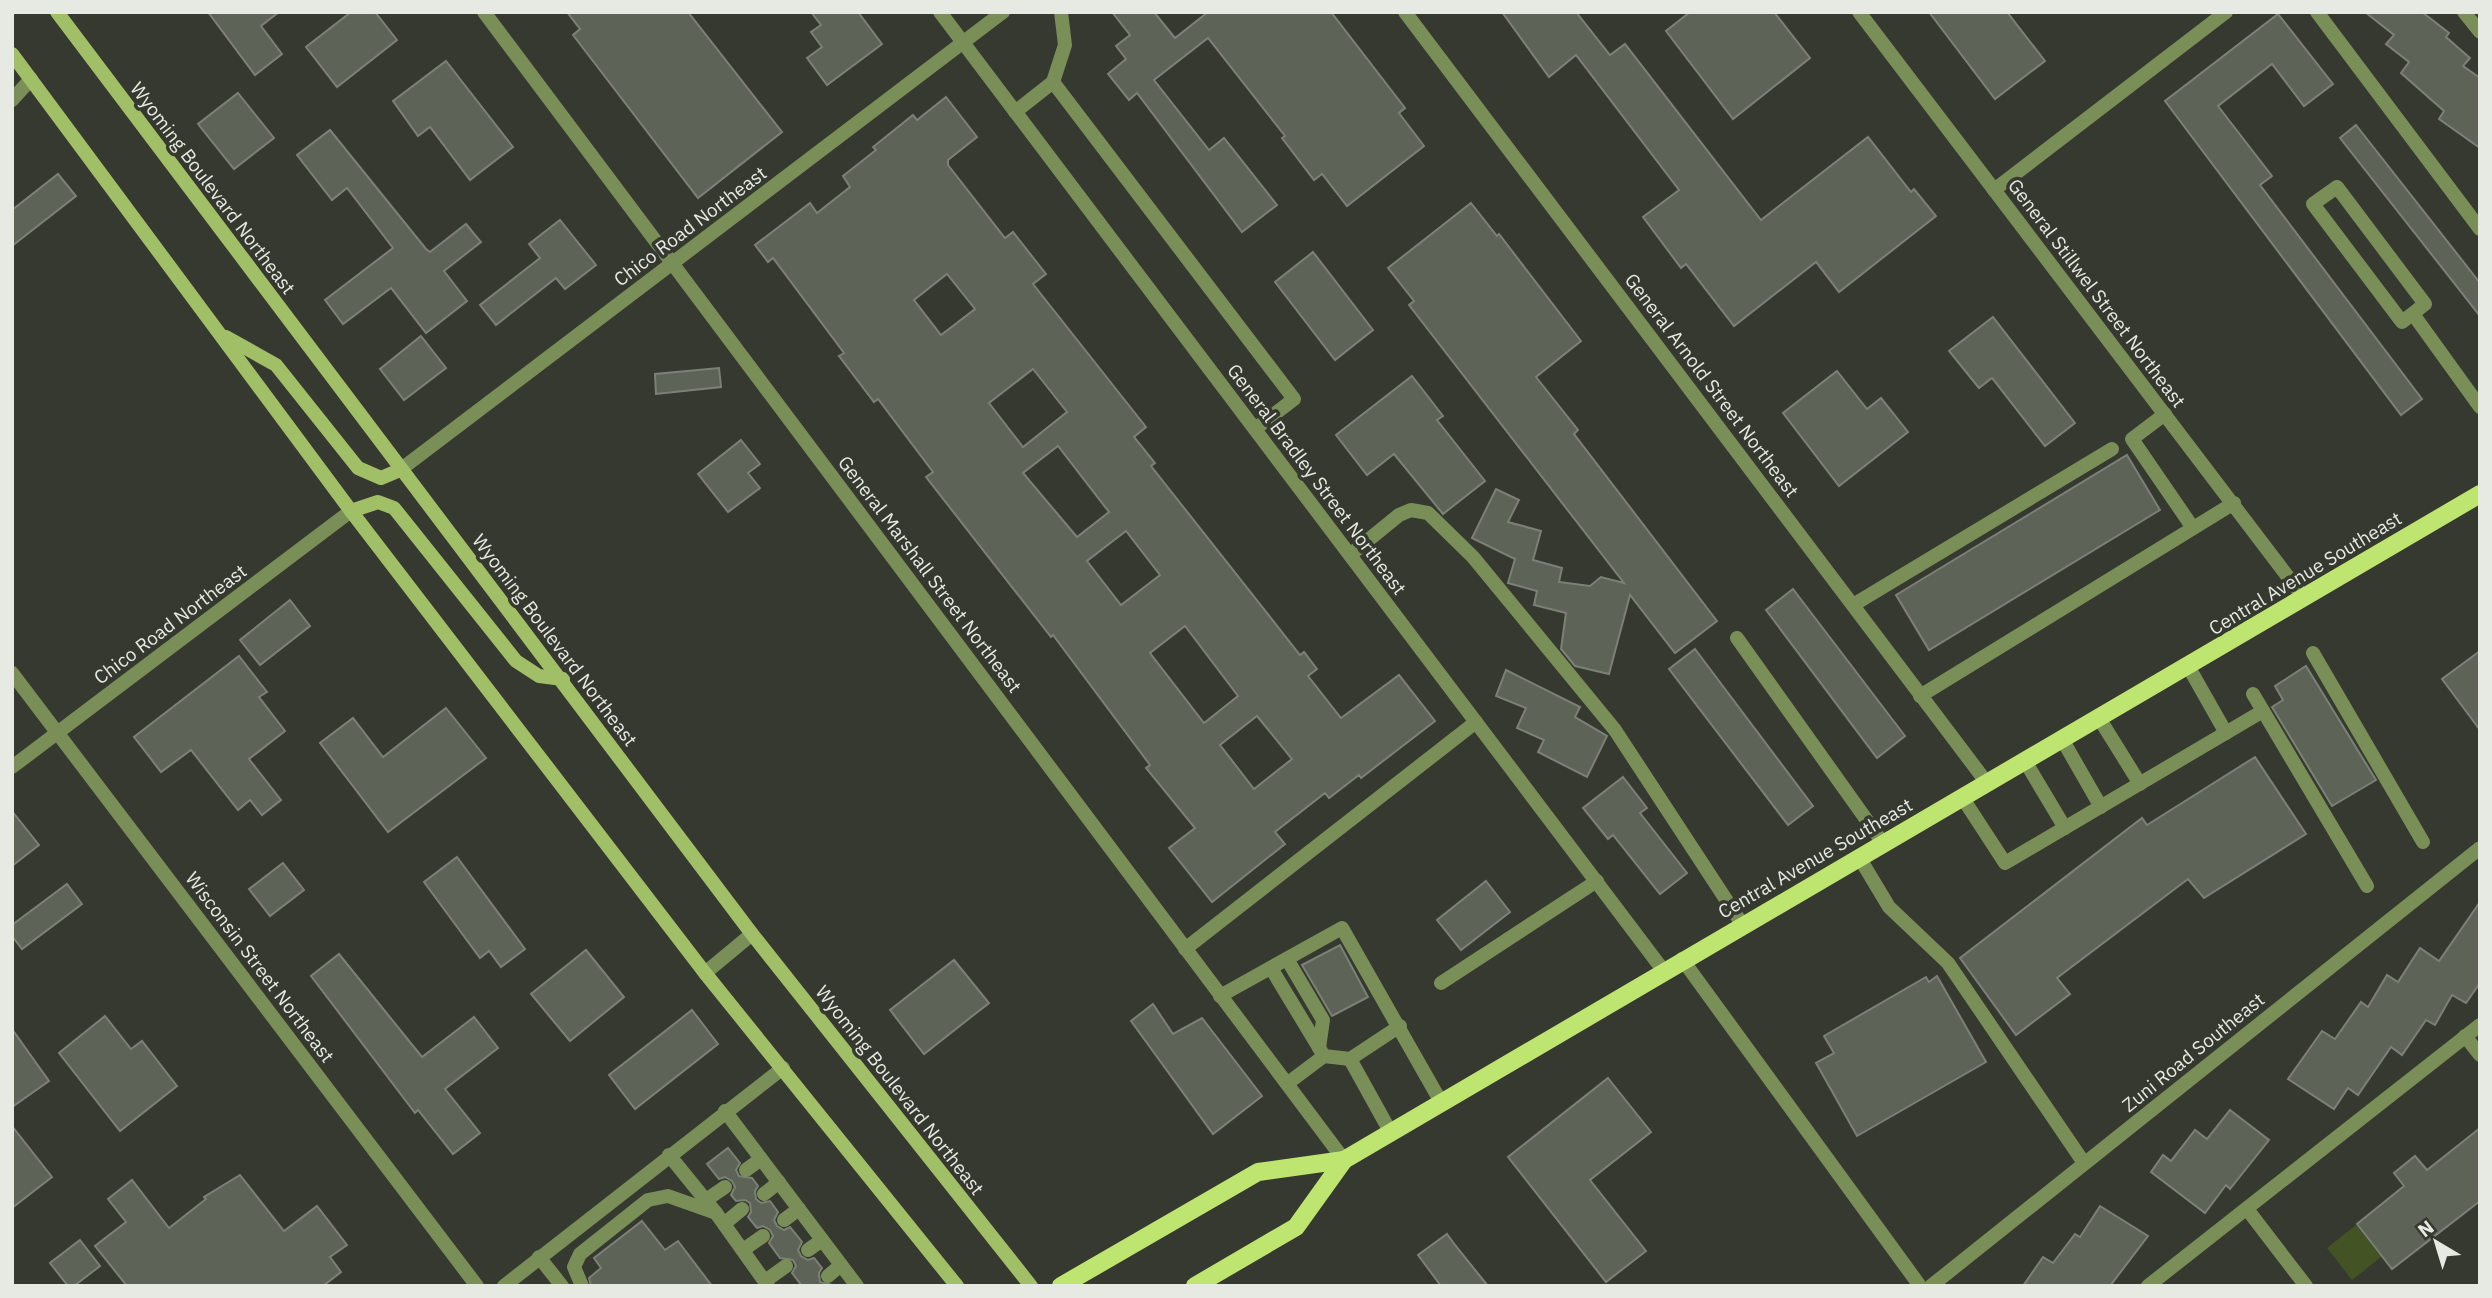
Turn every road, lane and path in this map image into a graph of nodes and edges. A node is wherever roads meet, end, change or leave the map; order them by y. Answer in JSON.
{"nodes":[{"id":1,"x":57,"y":12,"type":"edge"},
{"id":2,"x":484,"y":12,"type":"edge"},
{"id":3,"x":940,"y":12,"type":"edge"},
{"id":4,"x":1003,"y":12,"type":"edge"},
{"id":5,"x":1061,"y":12,"type":"edge"},
{"id":6,"x":1405,"y":12,"type":"edge"},
{"id":7,"x":1859,"y":12,"type":"edge"},
{"id":8,"x":2226,"y":12,"type":"edge"},
{"id":9,"x":2317,"y":12,"type":"edge"},
{"id":10,"x":2464,"y":12,"type":"edge"},
{"id":11,"x":2480,"y":32,"type":"edge"},
{"id":12,"x":962,"y":42,"type":"junction"},
{"id":13,"x":12,"y":54,"type":"edge"},
{"id":14,"x":31,"y":79,"type":"junction"},
{"id":15,"x":1053,"y":82,"type":"junction"},
{"id":16,"x":12,"y":100,"type":"edge"},
{"id":17,"x":1015,"y":112,"type":"junction"},
{"id":18,"x":1994,"y":190,"type":"junction"},
{"id":19,"x":2480,"y":229,"type":"edge"},
{"id":20,"x":673,"y":262,"type":"junction"},
{"id":21,"x":2413,"y":314,"type":"junction"},
{"id":22,"x":219,"y":332,"type":"junction"},
{"id":23,"x":2480,"y":407,"type":"edge"},
{"id":24,"x":2165,"y":414,"type":"junction"},
{"id":25,"x":1255,"y":429,"type":"junction"},
{"id":26,"x":2112,"y":449,"type":"dead end"},
{"id":27,"x":400,"y":470,"type":"junction"},
{"id":28,"x":2479,"y":496,"type":"edge"},
{"id":29,"x":2234,"y":503,"type":"junction"},
{"id":30,"x":351,"y":510,"type":"junction"},
{"id":31,"x":2193,"y":528,"type":"junction"},
{"id":32,"x":1350,"y":555,"type":"junction"},
{"id":33,"x":2304,"y":598,"type":"junction"},
{"id":34,"x":1853,"y":605,"type":"junction"},
{"id":35,"x":1737,"y":638,"type":"dead end"},
{"id":36,"x":2313,"y":653,"type":"dead end"},
{"id":37,"x":2188,"y":666,"type":"junction"},
{"id":38,"x":12,"y":673,"type":"edge"},
{"id":39,"x":563,"y":680,"type":"junction"},
{"id":40,"x":2253,"y":695,"type":"dead end"},
{"id":41,"x":1920,"y":696,"type":"junction"},
{"id":42,"x":2263,"y":711,"type":"junction"},
{"id":43,"x":2099,"y":718,"type":"junction"},
{"id":44,"x":1476,"y":722,"type":"junction"},
{"id":45,"x":58,"y":733,"type":"junction"},
{"id":46,"x":2227,"y":733,"type":"junction"},
{"id":47,"x":2062,"y":739,"type":"junction"},
{"id":48,"x":2025,"y":761,"type":"junction"},
{"id":49,"x":12,"y":767,"type":"edge"},
{"id":50,"x":1987,"y":783,"type":"junction"},
{"id":51,"x":2140,"y":784,"type":"junction"},
{"id":52,"x":1962,"y":797,"type":"junction"},
{"id":53,"x":2101,"y":807,"type":"junction"},
{"id":54,"x":2065,"y":828,"type":"junction"},
{"id":55,"x":2423,"y":842,"type":"dead end"},
{"id":56,"x":1883,"y":843,"type":"junction"},
{"id":57,"x":2480,"y":848,"type":"edge"},
{"id":58,"x":1859,"y":857,"type":"junction"},
{"id":59,"x":1597,"y":881,"type":"junction"},
{"id":60,"x":2367,"y":886,"type":"dead end"},
{"id":61,"x":1742,"y":924,"type":"junction"},
{"id":62,"x":752,"y":934,"type":"junction"},
{"id":63,"x":1185,"y":949,"type":"junction"},
{"id":64,"x":1287,"y":959,"type":"junction"},
{"id":65,"x":1682,"y":959,"type":"junction"},
{"id":66,"x":1271,"y":968,"type":"junction"},
{"id":67,"x":1663,"y":970,"type":"junction"},
{"id":68,"x":705,"y":973,"type":"junction"},
{"id":69,"x":1441,"y":983,"type":"dead end"},
{"id":70,"x":1220,"y":996,"type":"junction"},
{"id":71,"x":2480,"y":1025,"type":"edge"},
{"id":72,"x":1400,"y":1026,"type":"junction"},
{"id":73,"x":2465,"y":1036,"type":"junction"},
{"id":74,"x":1322,"y":1052,"type":"junction"},
{"id":75,"x":2480,"y":1055,"type":"edge"},
{"id":76,"x":1350,"y":1059,"type":"junction"},
{"id":77,"x":783,"y":1068,"type":"junction"},
{"id":78,"x":1288,"y":1083,"type":"junction"},
{"id":79,"x":1441,"y":1102,"type":"junction"},
{"id":80,"x":725,"y":1111,"type":"junction"},
{"id":81,"x":1391,"y":1133,"type":"junction"},
{"id":82,"x":669,"y":1155,"type":"junction"},
{"id":83,"x":761,"y":1158,"type":"junction"},
{"id":84,"x":1344,"y":1160,"type":"junction"},
{"id":85,"x":2084,"y":1163,"type":"junction"},
{"id":86,"x":746,"y":1170,"type":"dead end"},
{"id":87,"x":779,"y":1182,"type":"junction"},
{"id":88,"x":724,"y":1186,"type":"dead end"},
{"id":89,"x":764,"y":1194,"type":"dead end"},
{"id":90,"x":706,"y":1200,"type":"junction"},
{"id":91,"x":742,"y":1209,"type":"dead end"},
{"id":92,"x":799,"y":1209,"type":"junction"},
{"id":93,"x":2247,"y":1209,"type":"junction"},
{"id":94,"x":720,"y":1219,"type":"junction"},
{"id":95,"x":784,"y":1220,"type":"dead end"},
{"id":96,"x":763,"y":1236,"type":"dead end"},
{"id":97,"x":822,"y":1240,"type":"junction"},
{"id":98,"x":743,"y":1250,"type":"junction"},
{"id":99,"x":808,"y":1250,"type":"dead end"},
{"id":100,"x":539,"y":1257,"type":"junction"},
{"id":101,"x":841,"y":1265,"type":"junction"},
{"id":102,"x":786,"y":1266,"type":"dead end"},
{"id":103,"x":828,"y":1276,"type":"dead end"},
{"id":104,"x":766,"y":1284,"type":"edge"},
{"id":105,"x":477,"y":1286,"type":"edge"},
{"id":106,"x":504,"y":1286,"type":"edge"},
{"id":107,"x":562,"y":1286,"type":"edge"},
{"id":108,"x":582,"y":1286,"type":"edge"},
{"id":109,"x":856,"y":1286,"type":"edge"},
{"id":110,"x":957,"y":1286,"type":"edge"},
{"id":111,"x":1031,"y":1286,"type":"edge"},
{"id":112,"x":1061,"y":1286,"type":"edge"},
{"id":113,"x":1195,"y":1286,"type":"edge"},
{"id":114,"x":1920,"y":1286,"type":"edge"},
{"id":115,"x":1931,"y":1286,"type":"edge"},
{"id":116,"x":2148,"y":1286,"type":"edge"},
{"id":117,"x":2306,"y":1286,"type":"edge"}],
"edges":[{"from":1,"to":27,"type":"main road","name":"Wyoming Boulevard Northeast"},
{"from":2,"to":20,"type":"street","name":"General Marshall Street Northeast"},
{"from":3,"to":12,"type":"street","name":"General Bradley Street Northeast"},
{"from":4,"to":12,"type":"street","name":"Chico Road Northeast"},
{"from":5,"to":15,"type":"street"},
{"from":6,"to":34,"type":"street","name":"General Arnold Street Northeast"},
{"from":7,"to":18,"type":"street","name":"General Stillwel Street Northeast"},
{"from":8,"to":18,"type":"street"},
{"from":9,"to":19,"type":"street"},
{"from":10,"to":11,"type":"street"},
{"from":12,"to":17,"type":"street","name":"General Bradley Street Northeast"},
{"from":12,"to":20,"type":"street","name":"Chico Road Northeast"},
{"from":13,"to":14,"type":"main road"},
{"from":14,"to":16,"type":"street"},
{"from":14,"to":22,"type":"main road"},
{"from":15,"to":17,"type":"street"},
{"from":15,"to":25,"type":"street"},
{"from":17,"to":25,"type":"street","name":"General Bradley Street Northeast"},
{"from":18,"to":24,"type":"street","name":"General Stillwel Street Northeast"},
{"from":20,"to":27,"type":"street","name":"Chico Road Northeast"},
{"from":20,"to":63,"type":"street","name":"General Marshall Street Northeast"},
{"from":21,"to":21,"type":"street"},
{"from":21,"to":23,"type":"street"},
{"from":22,"to":27,"type":"main road"},
{"from":22,"to":30,"type":"main road"},
{"from":24,"to":29,"type":"street","name":"General Stillwel Street Northeast"},
{"from":24,"to":31,"type":"street"},
{"from":25,"to":32,"type":"street","name":"General Bradley Street Northeast"},
{"from":26,"to":34,"type":"street"},
{"from":27,"to":39,"type":"main road","name":"Wyoming Boulevard Northeast"},
{"from":28,"to":33,"type":"main road","name":"Central Avenue Southeast"},
{"from":29,"to":31,"type":"street"},
{"from":29,"to":33,"type":"street","name":"General Stillwel Street Northeast"},
{"from":30,"to":39,"type":"main road"},
{"from":30,"to":45,"type":"street","name":"Chico Road Northeast"},
{"from":30,"to":68,"type":"main road"},
{"from":31,"to":41,"type":"street"},
{"from":32,"to":44,"type":"street","name":"General Bradley Street Northeast"},
{"from":32,"to":61,"type":"street"},
{"from":33,"to":37,"type":"main road","name":"Central Avenue Southeast"},
{"from":34,"to":41,"type":"street","name":"General Arnold Street Northeast"},
{"from":35,"to":56,"type":"street"},
{"from":36,"to":55,"type":"street"},
{"from":37,"to":43,"type":"main road","name":"Central Avenue Southeast"},
{"from":37,"to":46,"type":"street"},
{"from":38,"to":45,"type":"street","name":"Wisconsin Street Northeast"},
{"from":39,"to":62,"type":"main road","name":"Wyoming Boulevard Northeast"},
{"from":40,"to":42,"type":"street"},
{"from":41,"to":50,"type":"street","name":"General Arnold Street Northeast"},
{"from":42,"to":46,"type":"street"},
{"from":42,"to":60,"type":"street"},
{"from":43,"to":47,"type":"main road","name":"Central Avenue Southeast"},
{"from":43,"to":51,"type":"street"},
{"from":44,"to":59,"type":"street","name":"General Bradley Street Northeast"},
{"from":44,"to":63,"type":"street"},
{"from":45,"to":49,"type":"street","name":"Chico Road Northeast"},
{"from":45,"to":105,"type":"street","name":"Wisconsin Street Northeast"},
{"from":46,"to":51,"type":"street"},
{"from":47,"to":48,"type":"main road","name":"Central Avenue Southeast"},
{"from":47,"to":53,"type":"street"},
{"from":48,"to":50,"type":"main road","name":"Central Avenue Southeast"},
{"from":48,"to":54,"type":"street"},
{"from":50,"to":52,"type":"main road","name":"Central Avenue Southeast"},
{"from":51,"to":53,"type":"street"},
{"from":52,"to":54,"type":"street"},
{"from":52,"to":56,"type":"main road","name":"Central Avenue Southeast"},
{"from":53,"to":54,"type":"street"},
{"from":56,"to":58,"type":"main road","name":"Central Avenue Southeast"},
{"from":57,"to":85,"type":"street","name":"Zuni Road Southeast"},
{"from":58,"to":61,"type":"main road","name":"Central Avenue Southeast"},
{"from":58,"to":85,"type":"street"},
{"from":59,"to":67,"type":"street","name":"General Bradley Street Northeast"},
{"from":59,"to":69,"type":"street"},
{"from":61,"to":65,"type":"main road","name":"Central Avenue Southeast"},
{"from":62,"to":68,"type":"street"},
{"from":62,"to":111,"type":"main road","name":"Wyoming Boulevard Northeast"},
{"from":63,"to":70,"type":"street","name":"General Marshall Street Northeast"},
{"from":64,"to":66,"type":"street"},
{"from":64,"to":72,"type":"street"},
{"from":64,"to":74,"type":"street"},
{"from":65,"to":67,"type":"main road","name":"Central Avenue Southeast"},
{"from":65,"to":114,"type":"street"},
{"from":66,"to":70,"type":"street"},
{"from":66,"to":74,"type":"street"},
{"from":67,"to":79,"type":"main road","name":"Central Avenue Southeast"},
{"from":68,"to":77,"type":"main road"},
{"from":70,"to":78,"type":"street","name":"General Marshall Street Northeast"},
{"from":71,"to":73,"type":"street"},
{"from":72,"to":76,"type":"street"},
{"from":72,"to":79,"type":"street"},
{"from":73,"to":75,"type":"street"},
{"from":73,"to":93,"type":"street"},
{"from":74,"to":76,"type":"street"},
{"from":74,"to":78,"type":"street"},
{"from":76,"to":81,"type":"street"},
{"from":77,"to":80,"type":"street"},
{"from":77,"to":110,"type":"main road"},
{"from":78,"to":84,"type":"street","name":"General Marshall Street Northeast"},
{"from":79,"to":81,"type":"main road","name":"Central Avenue Southeast"},
{"from":80,"to":82,"type":"street"},
{"from":80,"to":83,"type":"street"},
{"from":81,"to":84,"type":"main road","name":"Central Avenue Southeast"},
{"from":82,"to":90,"type":"street"},
{"from":82,"to":100,"type":"street"},
{"from":83,"to":86,"type":"street"},
{"from":83,"to":87,"type":"street"},
{"from":84,"to":112,"type":"main road"},
{"from":84,"to":113,"type":"main road","name":"Central Avenue Southeast"},
{"from":85,"to":115,"type":"street","name":"Zuni Road Southeast"},
{"from":87,"to":89,"type":"street"},
{"from":87,"to":92,"type":"street"},
{"from":88,"to":90,"type":"street"},
{"from":90,"to":94,"type":"street"},
{"from":91,"to":94,"type":"street"},
{"from":92,"to":95,"type":"street"},
{"from":92,"to":97,"type":"street"},
{"from":93,"to":116,"type":"street"},
{"from":93,"to":117,"type":"street"},
{"from":94,"to":98,"type":"street"},
{"from":94,"to":108,"type":"street"},
{"from":96,"to":98,"type":"street"},
{"from":97,"to":99,"type":"street"},
{"from":97,"to":101,"type":"street"},
{"from":98,"to":104,"type":"street"},
{"from":100,"to":106,"type":"street"},
{"from":100,"to":107,"type":"street"},
{"from":101,"to":103,"type":"street"},
{"from":101,"to":109,"type":"street"},
{"from":102,"to":104,"type":"street"}]}
